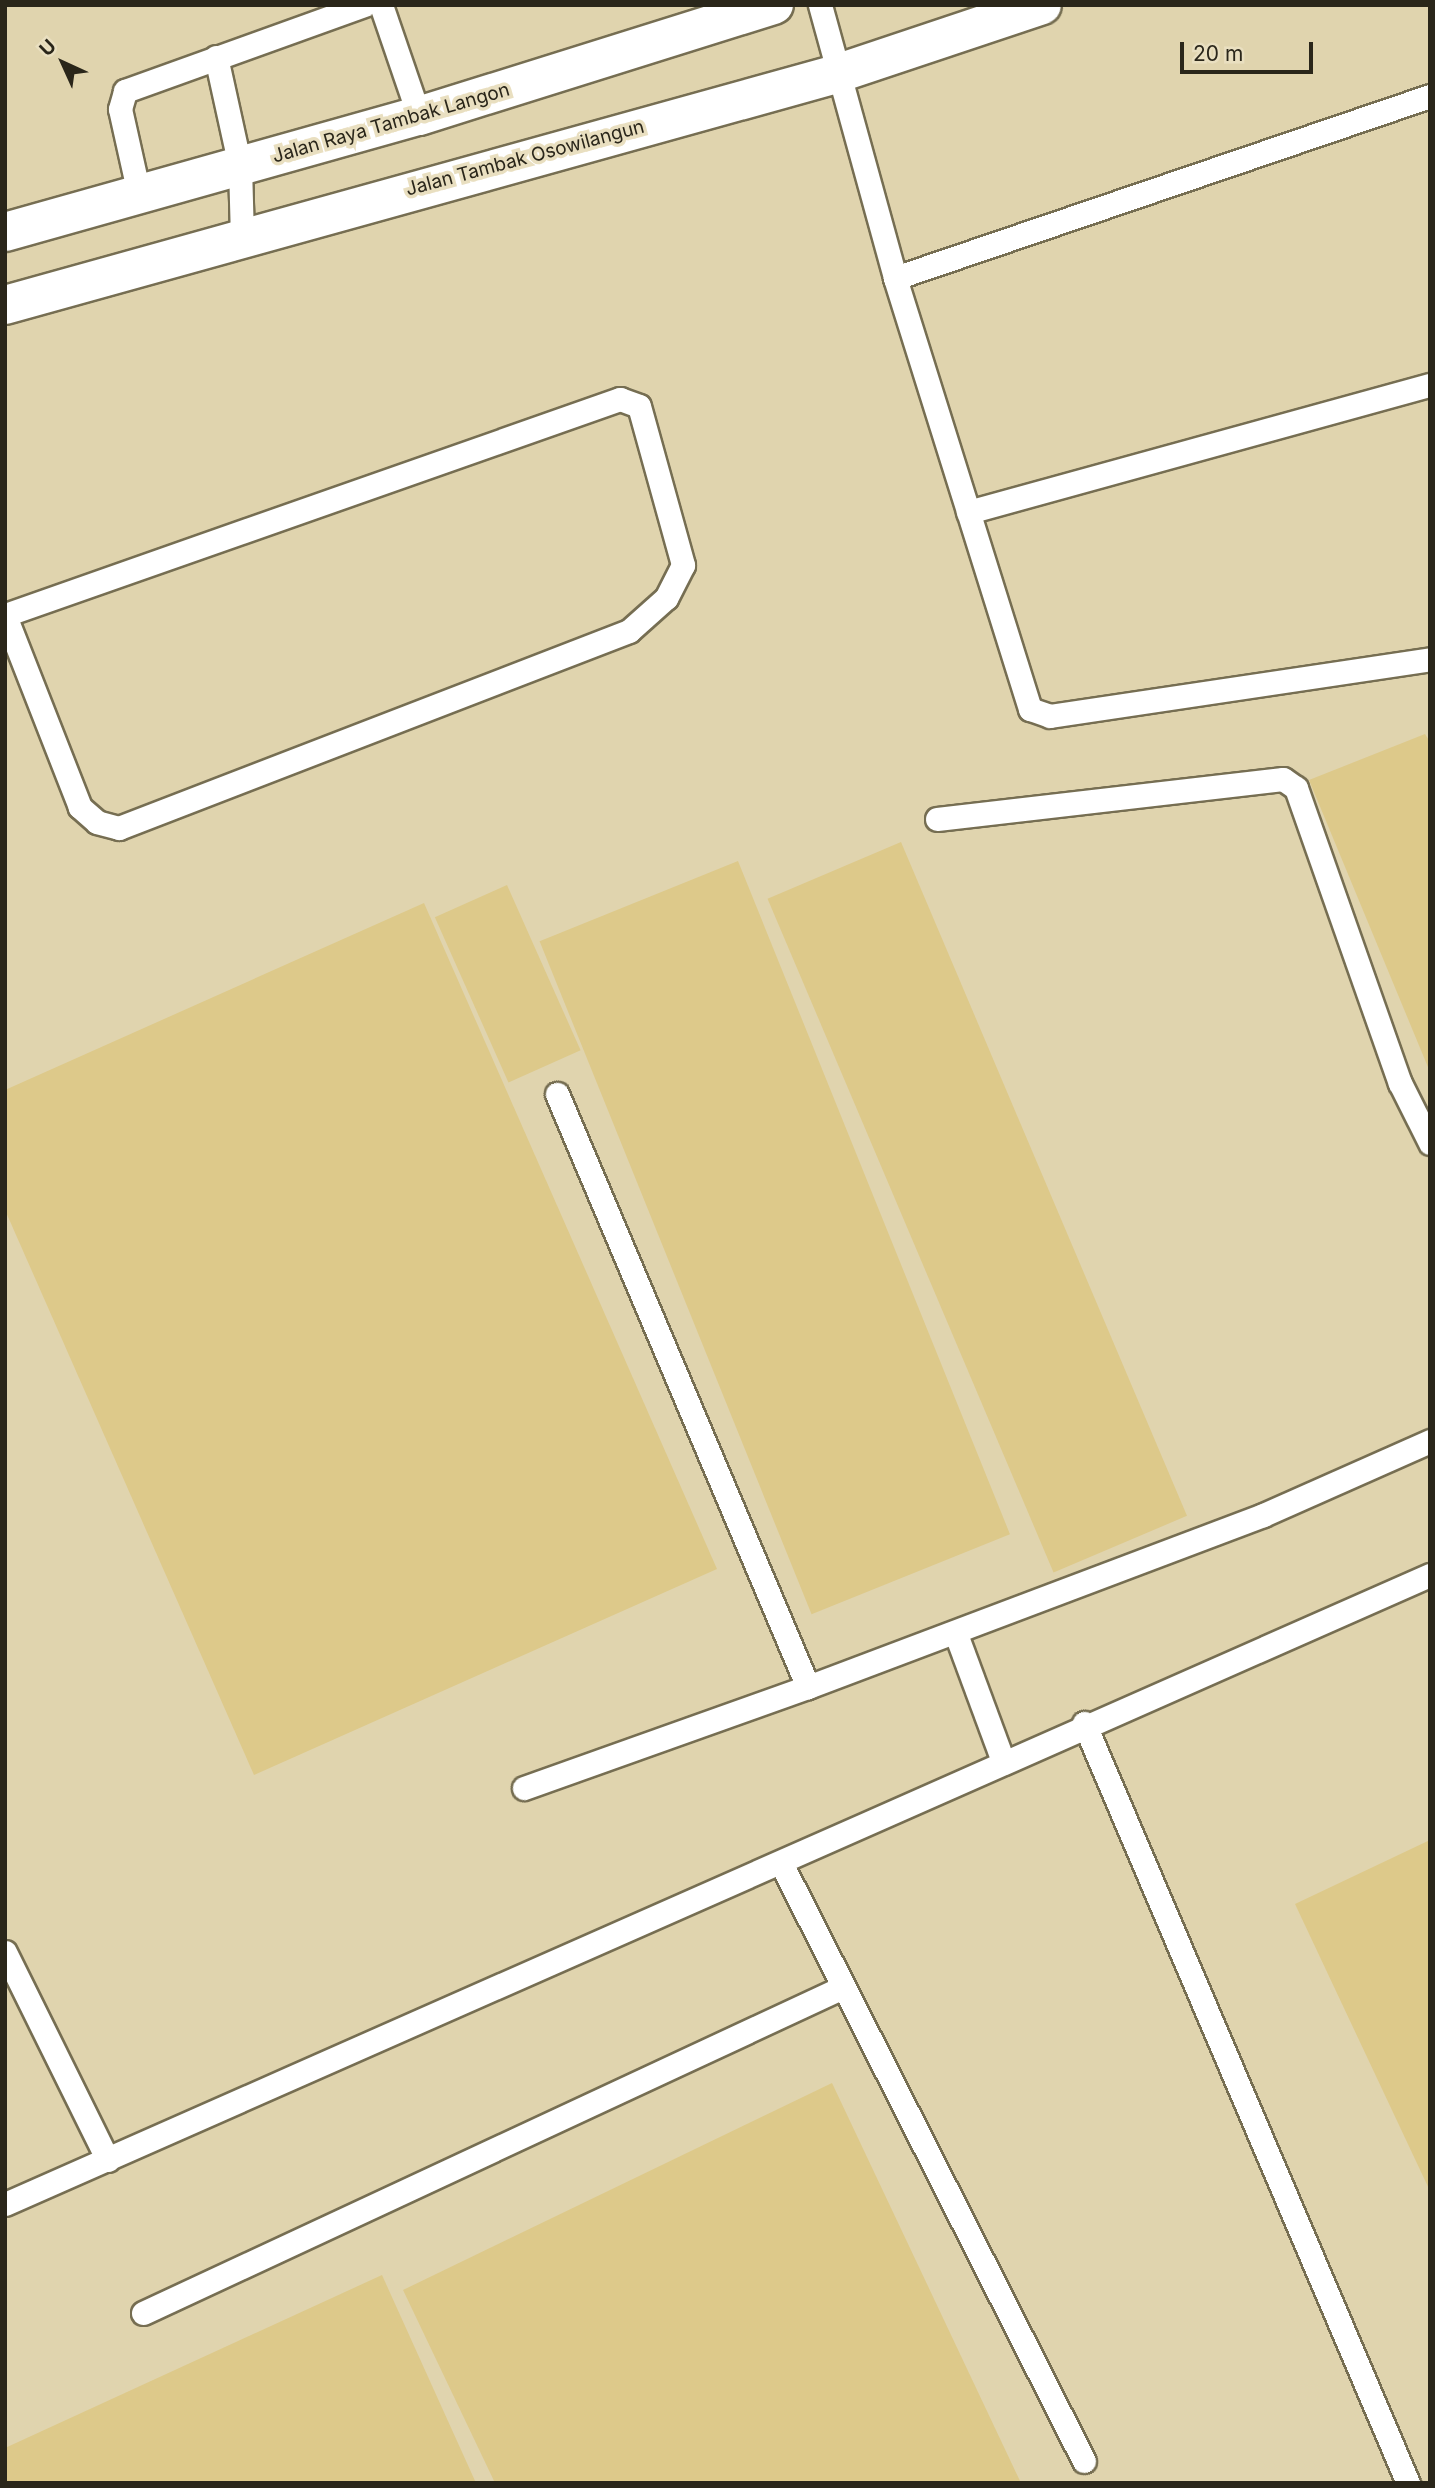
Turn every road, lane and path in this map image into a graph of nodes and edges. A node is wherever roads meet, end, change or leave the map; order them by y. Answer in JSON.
{"nodes":[{"id":1,"x":364,"y":5,"type":"edge"},
{"id":2,"x":381,"y":5,"type":"edge"},
{"id":3,"x":774,"y":5,"type":"edge"},
{"id":4,"x":820,"y":5,"type":"edge"},
{"id":5,"x":1042,"y":5,"type":"edge"},
{"id":6,"x":216,"y":57,"type":"junction"},
{"id":7,"x":836,"y":74,"type":"junction"},
{"id":8,"x":1430,"y":96,"type":"edge"},
{"id":9,"x":419,"y":116,"type":"junction"},
{"id":10,"x":240,"y":166,"type":"junction"},
{"id":11,"x":139,"y":194,"type":"junction"},
{"id":12,"x":5,"y":232,"type":"edge"},
{"id":13,"x":242,"y":236,"type":"junction"},
{"id":14,"x":895,"y":278,"type":"junction"},
{"id":15,"x":5,"y":305,"type":"edge"},
{"id":16,"x":1430,"y":385,"type":"edge"},
{"id":17,"x":968,"y":512,"type":"junction"},
{"id":18,"x":5,"y":615,"type":"edge"},
{"id":19,"x":1430,"y":659,"type":"edge"},
{"id":20,"x":937,"y":819,"type":"dead end"},
{"id":21,"x":556,"y":1094,"type":"dead end"},
{"id":22,"x":1430,"y":1143,"type":"edge"},
{"id":23,"x":1430,"y":1441,"type":"edge"},
{"id":24,"x":1430,"y":1575,"type":"edge"},
{"id":25,"x":956,"y":1634,"type":"junction"},
{"id":26,"x":808,"y":1686,"type":"junction"},
{"id":27,"x":1084,"y":1723,"type":"junction"},
{"id":28,"x":1003,"y":1761,"type":"junction"},
{"id":29,"x":524,"y":1788,"type":"dead end"},
{"id":30,"x":782,"y":1865,"type":"junction"},
{"id":31,"x":5,"y":1952,"type":"edge"},
{"id":32,"x":844,"y":1987,"type":"junction"},
{"id":33,"x":108,"y":2160,"type":"junction"},
{"id":34,"x":5,"y":2204,"type":"edge"},
{"id":35,"x":143,"y":2313,"type":"dead end"},
{"id":36,"x":1084,"y":2461,"type":"dead end"},
{"id":37,"x":1408,"y":2483,"type":"edge"}],
"edges":[{"from":1,"to":6,"type":"lane"},
{"from":2,"to":9,"type":"lane"},
{"from":3,"to":9,"type":"highway","name":"Jalan Raya Tambak Langon"},
{"from":4,"to":7,"type":"lane"},
{"from":5,"to":7,"type":"highway","name":"Jalan Tambak Osowilangun"},
{"from":6,"to":10,"type":"lane"},
{"from":6,"to":11,"type":"lane"},
{"from":7,"to":13,"type":"highway","name":"Jalan Tambak Osowilangun"},
{"from":7,"to":14,"type":"lane"},
{"from":8,"to":14,"type":"lane"},
{"from":9,"to":10,"type":"highway","name":"Jalan Raya Tambak Langon"},
{"from":10,"to":11,"type":"highway","name":"Jalan Raya Tambak Langon"},
{"from":10,"to":13,"type":"lane"},
{"from":11,"to":12,"type":"highway","name":"Jalan Raya Tambak Langon"},
{"from":13,"to":15,"type":"highway","name":"Jalan Tambak Osowilangun"},
{"from":14,"to":17,"type":"lane"},
{"from":16,"to":17,"type":"lane"},
{"from":17,"to":19,"type":"lane"},
{"from":18,"to":18,"type":"lane"},
{"from":20,"to":22,"type":"lane"},
{"from":21,"to":26,"type":"lane"},
{"from":23,"to":25,"type":"lane"},
{"from":24,"to":27,"type":"lane"},
{"from":25,"to":26,"type":"lane"},
{"from":25,"to":28,"type":"lane"},
{"from":26,"to":29,"type":"lane"},
{"from":27,"to":28,"type":"lane"},
{"from":27,"to":37,"type":"lane"},
{"from":28,"to":30,"type":"lane"},
{"from":30,"to":32,"type":"lane"},
{"from":30,"to":33,"type":"lane"},
{"from":31,"to":33,"type":"lane"},
{"from":32,"to":35,"type":"lane"},
{"from":32,"to":36,"type":"lane"},
{"from":33,"to":34,"type":"lane"}]}
